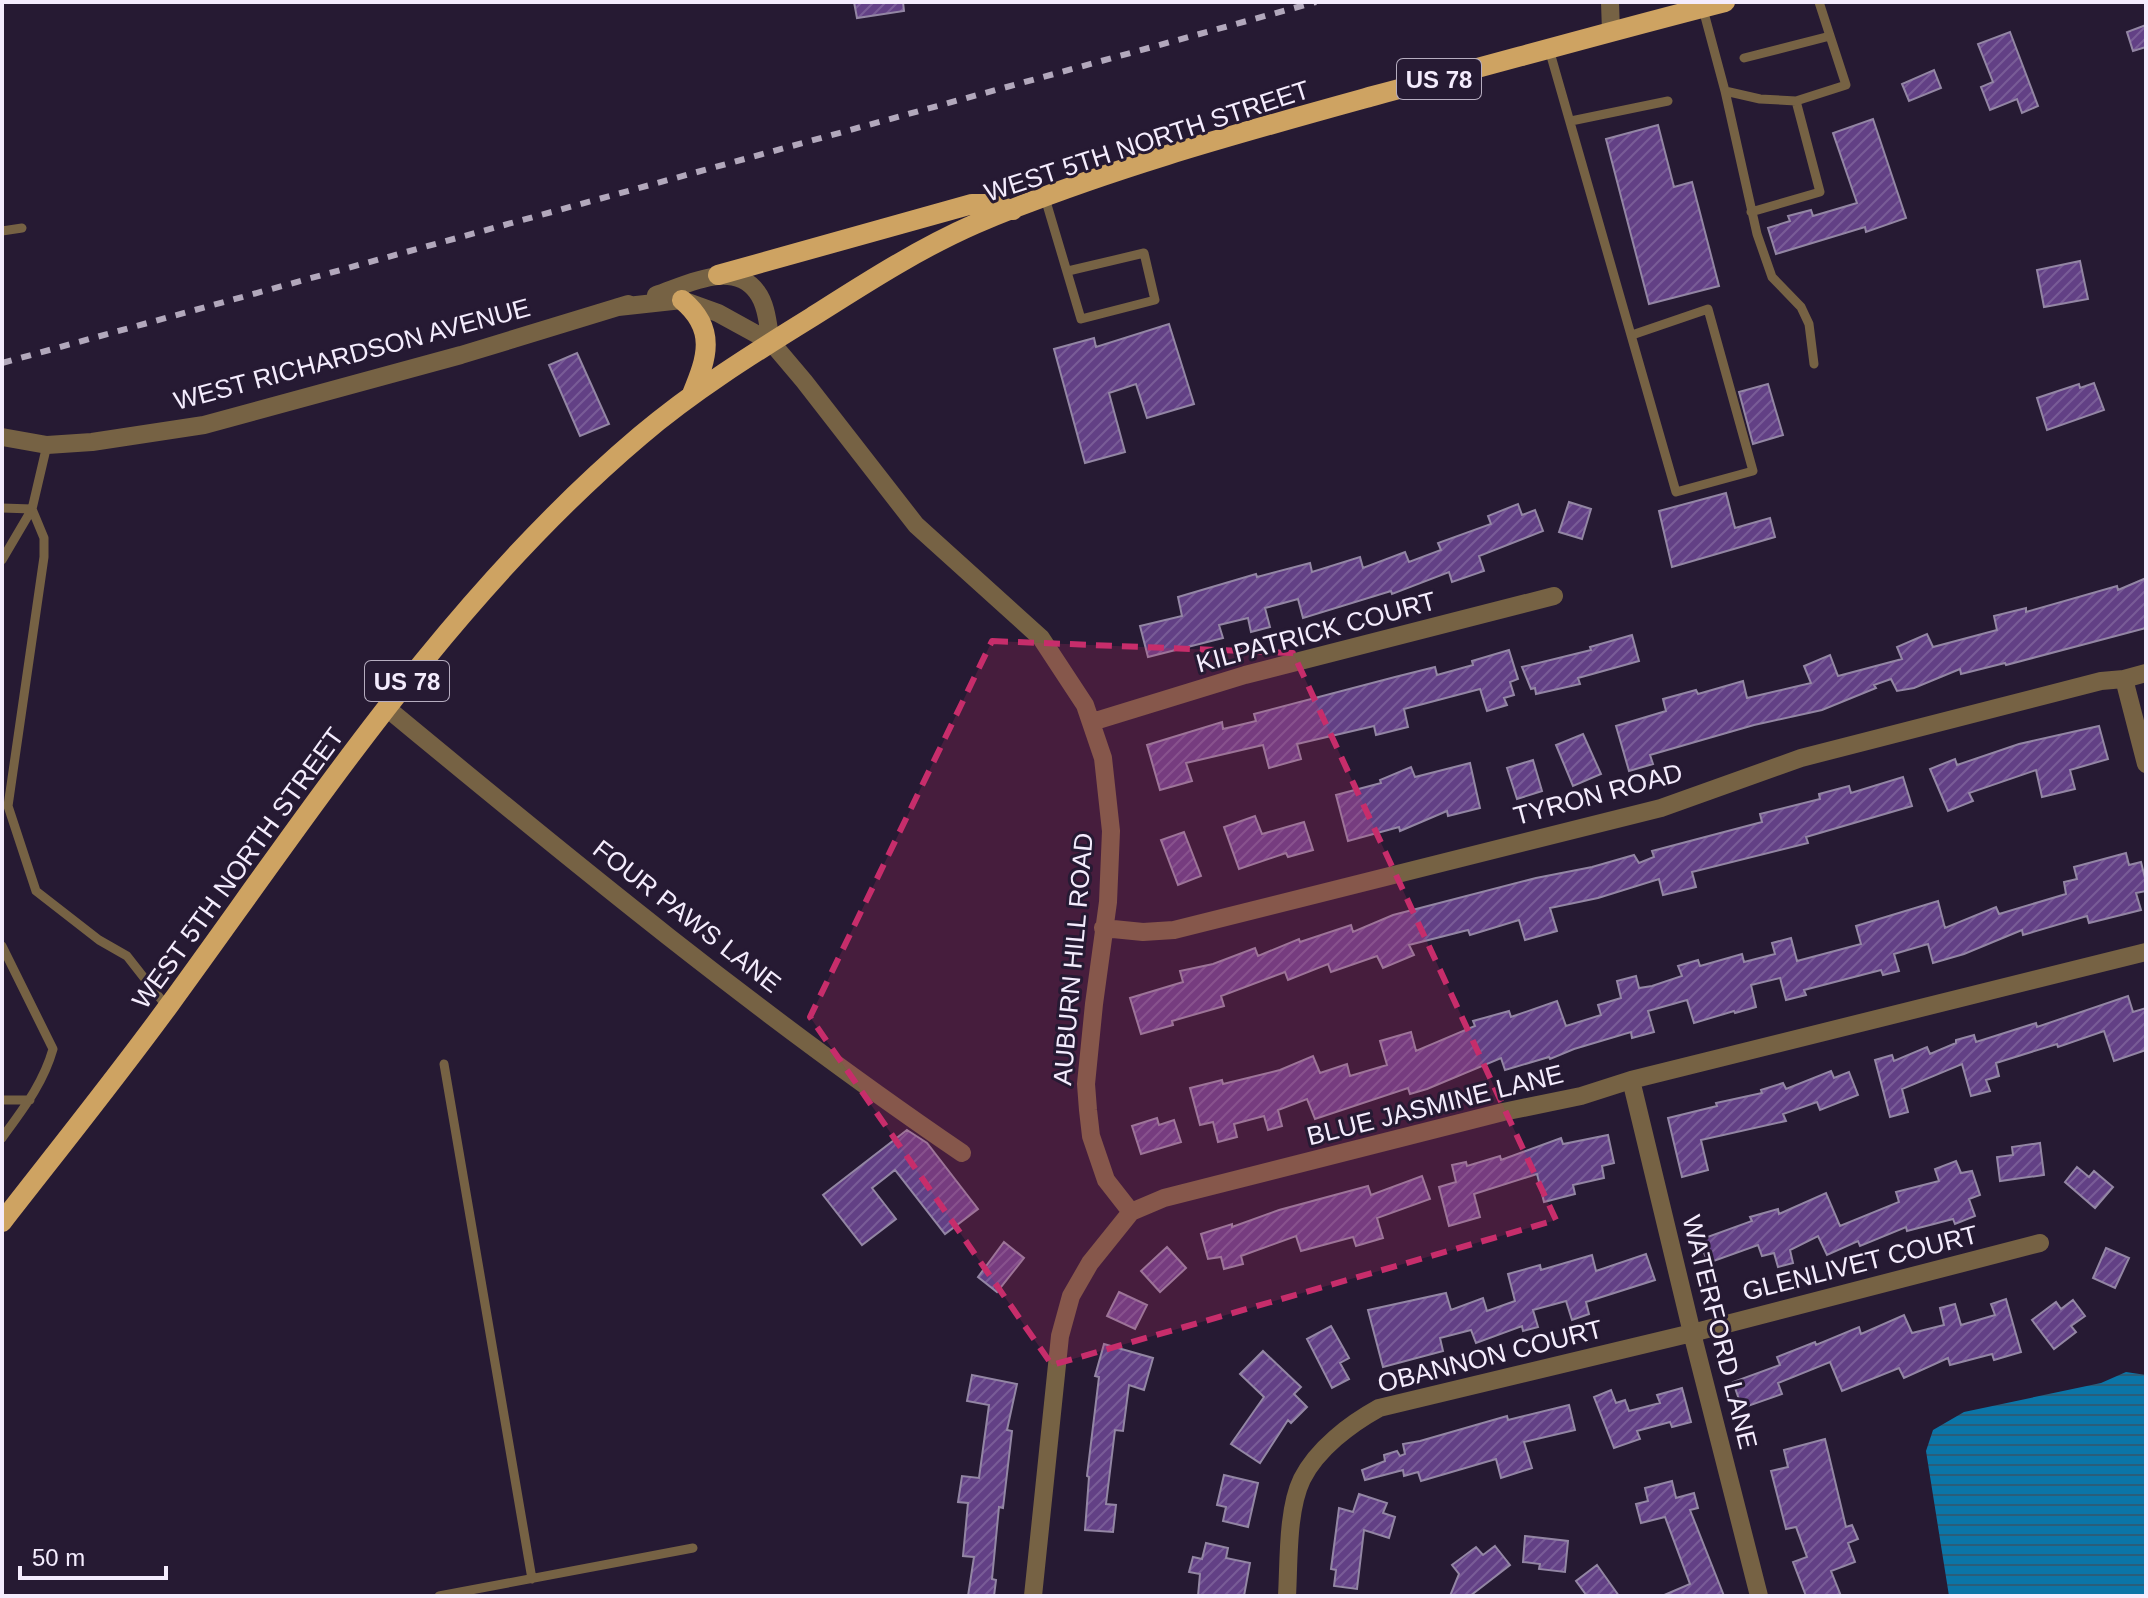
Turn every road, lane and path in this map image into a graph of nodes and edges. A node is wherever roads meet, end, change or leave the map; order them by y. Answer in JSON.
{"nodes":[{"id":1,"x":1610,"y":2,"type":"edge"},
{"id":2,"x":1725,"y":2,"type":"edge"},
{"id":3,"x":1819,"y":2,"type":"edge"},
{"id":4,"x":1702,"y":8,"type":"junction"},
{"id":5,"x":1611,"y":32,"type":"junction"},
{"id":6,"x":1830,"y":36,"type":"junction"},
{"id":7,"x":1549,"y":49,"type":"junction"},
{"id":8,"x":1744,"y":58,"type":"dead end"},
{"id":9,"x":1725,"y":91,"type":"junction"},
{"id":10,"x":1668,"y":101,"type":"dead end"},
{"id":11,"x":1796,"y":101,"type":"junction"},
{"id":12,"x":1571,"y":121,"type":"junction"},
{"id":13,"x":1045,"y":198,"type":"junction"},
{"id":14,"x":1013,"y":210,"type":"junction"},
{"id":15,"x":1751,"y":212,"type":"junction"},
{"id":16,"x":22,"y":228,"type":"dead end"},
{"id":17,"x":2,"y":231,"type":"edge"},
{"id":18,"x":1068,"y":271,"type":"junction"},
{"id":19,"x":718,"y":275,"type":"junction"},
{"id":20,"x":682,"y":300,"type":"junction"},
{"id":21,"x":618,"y":307,"type":"junction"},
{"id":22,"x":1632,"y":335,"type":"junction"},
{"id":23,"x":771,"y":342,"type":"junction"},
{"id":24,"x":1814,"y":364,"type":"dead end"},
{"id":25,"x":692,"y":394,"type":"junction"},
{"id":26,"x":2,"y":437,"type":"edge"},
{"id":27,"x":47,"y":445,"type":"junction"},
{"id":28,"x":2,"y":508,"type":"edge"},
{"id":29,"x":32,"y":509,"type":"junction"},
{"id":30,"x":2,"y":560,"type":"edge"},
{"id":31,"x":1554,"y":596,"type":"dead end"},
{"id":32,"x":2146,"y":673,"type":"edge"},
{"id":33,"x":2124,"y":679,"type":"junction"},
{"id":34,"x":388,"y":709,"type":"junction"},
{"id":35,"x":1092,"y":722,"type":"junction"},
{"id":36,"x":2146,"y":764,"type":"edge"},
{"id":37,"x":2,"y":795,"type":"edge"},
{"id":38,"x":8,"y":806,"type":"junction"},
{"id":39,"x":1103,"y":928,"type":"junction"},
{"id":40,"x":2,"y":946,"type":"edge"},
{"id":41,"x":2146,"y":952,"type":"edge"},
{"id":42,"x":167,"y":1007,"type":"junction"},
{"id":43,"x":444,"y":1064,"type":"dead end"},
{"id":44,"x":1631,"y":1080,"type":"junction"},
{"id":45,"x":2,"y":1100,"type":"edge"},
{"id":46,"x":30,"y":1100,"type":"junction"},
{"id":47,"x":2,"y":1138,"type":"edge"},
{"id":48,"x":962,"y":1153,"type":"dead end"},
{"id":49,"x":1131,"y":1212,"type":"junction"},
{"id":50,"x":2,"y":1222,"type":"edge"},
{"id":51,"x":2040,"y":1243,"type":"dead end"},
{"id":52,"x":1692,"y":1333,"type":"junction"},
{"id":53,"x":693,"y":1548,"type":"dead end"},
{"id":54,"x":532,"y":1579,"type":"junction"},
{"id":55,"x":439,"y":1596,"type":"edge"},
{"id":56,"x":1033,"y":1596,"type":"edge"},
{"id":57,"x":1287,"y":1596,"type":"edge"},
{"id":58,"x":1759,"y":1596,"type":"edge"}],
"edges":[{"from":1,"to":5,"type":"street"},
{"from":2,"to":4,"type":"main road","name":"WEST 5TH NORTH STREET","number":"US 78"},
{"from":3,"to":6,"type":"lane"},
{"from":4,"to":5,"type":"main road","name":"WEST 5TH NORTH STREET","number":"US 78"},
{"from":4,"to":9,"type":"lane"},
{"from":5,"to":7,"type":"main road","name":"WEST 5TH NORTH STREET","number":"US 78"},
{"from":6,"to":8,"type":"lane"},
{"from":6,"to":11,"type":"lane"},
{"from":7,"to":12,"type":"lane"},
{"from":7,"to":13,"type":"main road","name":"WEST 5TH NORTH STREET","number":"US 78"},
{"from":9,"to":11,"type":"lane"},
{"from":9,"to":15,"type":"lane"},
{"from":10,"to":12,"type":"lane"},
{"from":11,"to":15,"type":"lane"},
{"from":12,"to":22,"type":"lane"},
{"from":13,"to":14,"type":"main road","name":"WEST 5TH NORTH STREET","number":"US 78"},
{"from":13,"to":18,"type":"lane"},
{"from":14,"to":19,"type":"main road"},
{"from":14,"to":23,"type":"main road","name":"WEST 5TH NORTH STREET","number":"US 78"},
{"from":15,"to":24,"type":"lane"},
{"from":16,"to":17,"type":"lane"},
{"from":18,"to":18,"type":"lane"},
{"from":19,"to":21,"type":"street","name":"WEST RICHARDSON AVENUE"},
{"from":19,"to":23,"type":"street"},
{"from":20,"to":21,"type":"street","name":"WEST RICHARDSON AVENUE"},
{"from":20,"to":23,"type":"street","name":"WEST RICHARDSON AVENUE"},
{"from":20,"to":25,"type":"main road"},
{"from":21,"to":27,"type":"street","name":"WEST RICHARDSON AVENUE"},
{"from":22,"to":22,"type":"lane"},
{"from":23,"to":25,"type":"main road","name":"WEST 5TH NORTH STREET","number":"US 78"},
{"from":23,"to":35,"type":"street","name":"AUBURN HILL ROAD"},
{"from":25,"to":34,"type":"main road","name":"WEST 5TH NORTH STREET","number":"US 78"},
{"from":26,"to":27,"type":"street","name":"WEST RICHARDSON AVENUE"},
{"from":27,"to":29,"type":"lane"},
{"from":28,"to":29,"type":"lane"},
{"from":29,"to":30,"type":"lane"},
{"from":29,"to":38,"type":"lane"},
{"from":31,"to":35,"type":"street","name":"KILPATRICK COURT"},
{"from":32,"to":33,"type":"street","name":"TYRON ROAD"},
{"from":33,"to":36,"type":"street"},
{"from":33,"to":39,"type":"street","name":"TYRON ROAD"},
{"from":34,"to":42,"type":"main road","name":"WEST 5TH NORTH STREET","number":"US 78"},
{"from":34,"to":48,"type":"street","name":"FOUR PAWS LANE"},
{"from":35,"to":39,"type":"street","name":"AUBURN HILL ROAD"},
{"from":37,"to":38,"type":"lane"},
{"from":38,"to":42,"type":"lane"},
{"from":39,"to":49,"type":"street","name":"AUBURN HILL ROAD"},
{"from":40,"to":46,"type":"lane"},
{"from":41,"to":44,"type":"street","name":"BLUE JASMINE LANE"},
{"from":42,"to":50,"type":"main road","name":"WEST 5TH NORTH STREET","number":"US 78"},
{"from":43,"to":54,"type":"lane"},
{"from":44,"to":49,"type":"street","name":"BLUE JASMINE LANE"},
{"from":44,"to":52,"type":"street","name":"WATERFORD LANE"},
{"from":45,"to":46,"type":"lane"},
{"from":46,"to":47,"type":"lane"},
{"from":49,"to":56,"type":"street","name":"BLUE JASMINE LANE"},
{"from":51,"to":52,"type":"street","name":"GLENLIVET COURT"},
{"from":52,"to":57,"type":"street","name":"OBANNON COURT"},
{"from":52,"to":58,"type":"street","name":"WATERFORD LANE"},
{"from":53,"to":54,"type":"lane"},
{"from":54,"to":55,"type":"lane"}]}
